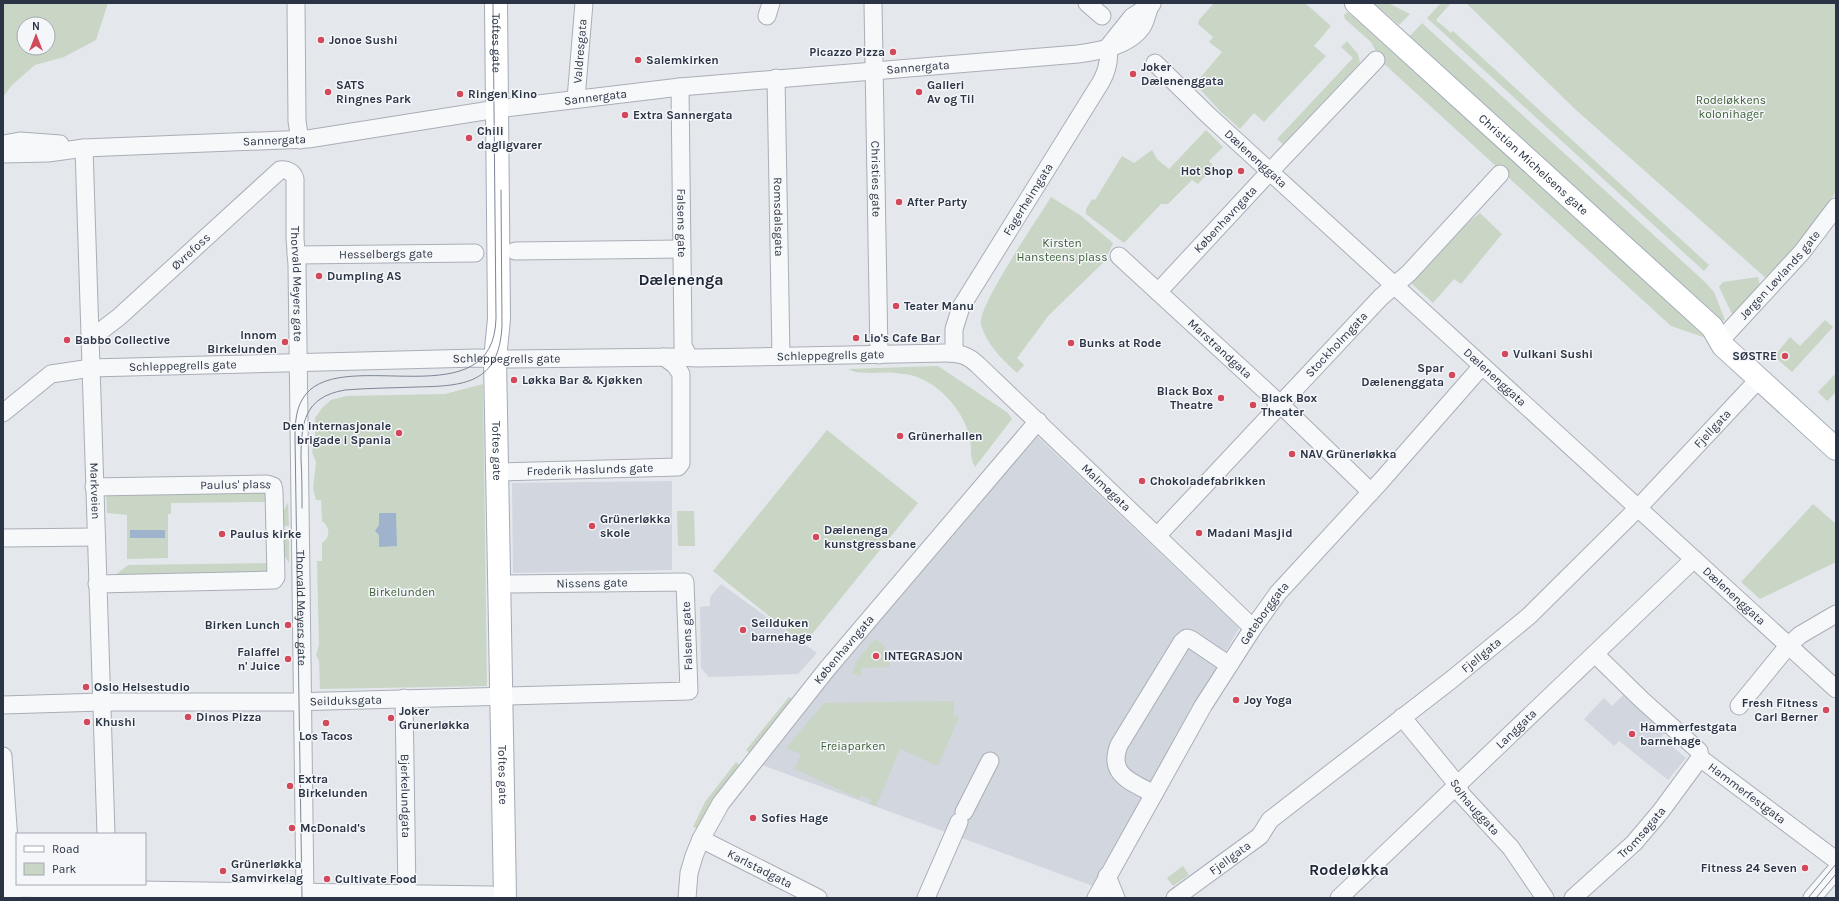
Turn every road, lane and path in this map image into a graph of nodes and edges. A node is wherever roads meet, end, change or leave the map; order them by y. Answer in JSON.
{"nodes":[{"id":1,"x":296,"y":3,"type":"edge"},
{"id":2,"x":496,"y":3,"type":"edge"},
{"id":3,"x":584,"y":3,"type":"edge"},
{"id":4,"x":873,"y":3,"type":"edge"},
{"id":5,"x":1087,"y":3,"type":"edge"},
{"id":6,"x":1356,"y":3,"type":"edge"},
{"id":7,"x":1151,"y":5,"type":"edge"},
{"id":8,"x":1102,"y":16,"type":"dead end"},
{"id":9,"x":1108,"y":47,"type":"junction"},
{"id":10,"x":1376,"y":60,"type":"dead end"},
{"id":11,"x":1155,"y":63,"type":"dead end"},
{"id":12,"x":875,"y":70,"type":"junction"},
{"id":13,"x":776,"y":78,"type":"junction"},
{"id":14,"x":680,"y":87,"type":"junction"},
{"id":15,"x":576,"y":99,"type":"junction"},
{"id":16,"x":497,"y":109,"type":"junction"},
{"id":17,"x":300,"y":140,"type":"junction"},
{"id":18,"x":3,"y":144,"type":"edge"},
{"id":19,"x":84,"y":148,"type":"junction"},
{"id":20,"x":3,"y":154,"type":"edge"},
{"id":21,"x":1270,"y":172,"type":"junction"},
{"id":22,"x":292,"y":174,"type":"joint"},
{"id":23,"x":1500,"y":174,"type":"dead end"},
{"id":24,"x":1836,"y":207,"type":"edge"},
{"id":25,"x":682,"y":249,"type":"junction"},
{"id":26,"x":515,"y":251,"type":"dead end"},
{"id":27,"x":475,"y":253,"type":"dead end"},
{"id":28,"x":296,"y":255,"type":"junction"},
{"id":29,"x":1119,"y":256,"type":"dead end"},
{"id":30,"x":1388,"y":291,"type":"junction"},
{"id":31,"x":1158,"y":292,"type":"junction"},
{"id":32,"x":1720,"y":334,"type":"junction"},
{"id":33,"x":89,"y":340,"type":"junction"},
{"id":34,"x":954,"y":353,"type":"junction"},
{"id":35,"x":879,"y":355,"type":"junction"},
{"id":36,"x":781,"y":356,"type":"junction"},
{"id":37,"x":664,"y":357,"type":"junction"},
{"id":38,"x":689,"y":357,"type":"junction"},
{"id":39,"x":495,"y":359,"type":"junction"},
{"id":40,"x":298,"y":363,"type":"junction"},
{"id":41,"x":1482,"y":366,"type":"junction"},
{"id":42,"x":91,"y":368,"type":"junction"},
{"id":43,"x":1759,"y":379,"type":"junction"},
{"id":44,"x":1280,"y":404,"type":"junction"},
{"id":45,"x":3,"y":413,"type":"edge"},
{"id":46,"x":1038,"y":421,"type":"junction"},
{"id":47,"x":1836,"y":430,"type":"edge"},
{"id":48,"x":1836,"y":449,"type":"edge"},
{"id":49,"x":497,"y":472,"type":"junction"},
{"id":50,"x":94,"y":487,"type":"junction"},
{"id":51,"x":1371,"y":492,"type":"junction"},
{"id":52,"x":1638,"y":508,"type":"junction"},
{"id":53,"x":1158,"y":535,"type":"junction"},
{"id":54,"x":96,"y":537,"type":"junction"},
{"id":55,"x":3,"y":538,"type":"edge"},
{"id":56,"x":1694,"y":559,"type":"junction"},
{"id":57,"x":685,"y":582,"type":"joint"},
{"id":58,"x":97,"y":584,"type":"junction"},
{"id":59,"x":500,"y":584,"type":"junction"},
{"id":60,"x":1836,"y":614,"type":"edge"},
{"id":61,"x":1253,"y":628,"type":"junction"},
{"id":62,"x":1788,"y":646,"type":"junction"},
{"id":63,"x":1595,"y":654,"type":"junction"},
{"id":64,"x":1229,"y":665,"type":"junction"},
{"id":65,"x":1836,"y":689,"type":"edge"},
{"id":66,"x":689,"y":691,"type":"joint"},
{"id":67,"x":501,"y":696,"type":"junction"},
{"id":68,"x":404,"y":698,"type":"junction"},
{"id":69,"x":302,"y":701,"type":"junction"},
{"id":70,"x":102,"y":702,"type":"junction"},
{"id":71,"x":3,"y":705,"type":"edge"},
{"id":72,"x":1739,"y":706,"type":"dead end"},
{"id":73,"x":1402,"y":717,"type":"junction"},
{"id":74,"x":3,"y":756,"type":"edge"},
{"id":75,"x":1700,"y":758,"type":"junction"},
{"id":76,"x":990,"y":761,"type":"dead end"},
{"id":77,"x":1457,"y":786,"type":"junction"},
{"id":78,"x":1154,"y":794,"type":"junction"},
{"id":79,"x":106,"y":833,"type":"edge"},
{"id":80,"x":701,"y":839,"type":"junction"},
{"id":81,"x":1836,"y":860,"type":"edge"},
{"id":82,"x":1836,"y":870,"type":"edge"},
{"id":83,"x":1107,"y":876,"type":"junction"},
{"id":84,"x":10,"y":891,"type":"edge"},
{"id":85,"x":108,"y":891,"type":"edge"},
{"id":86,"x":406,"y":894,"type":"junction"},
{"id":87,"x":305,"y":895,"type":"edge"},
{"id":88,"x":504,"y":898,"type":"edge"},
{"id":89,"x":687,"y":898,"type":"edge"},
{"id":90,"x":818,"y":898,"type":"edge"},
{"id":91,"x":926,"y":898,"type":"edge"},
{"id":92,"x":1096,"y":898,"type":"edge"},
{"id":93,"x":1116,"y":898,"type":"edge"},
{"id":94,"x":1175,"y":898,"type":"edge"},
{"id":95,"x":1339,"y":898,"type":"edge"},
{"id":96,"x":1545,"y":898,"type":"edge"},
{"id":97,"x":1573,"y":898,"type":"edge"},
{"id":98,"x":1812,"y":898,"type":"edge"}],
"edges":[{"from":1,"to":17,"type":"street"},
{"from":2,"to":16,"type":"main road","name":"Toftes gate"},
{"from":3,"to":15,"type":"street","name":"Valdresgata"},
{"from":4,"to":12,"type":"street","name":"Christies gate"},
{"from":5,"to":8,"type":"street"},
{"from":6,"to":32,"type":"main road","name":"Christian Michelsens gate"},
{"from":7,"to":9,"type":"street"},
{"from":9,"to":12,"type":"street","name":"Sannergata"},
{"from":9,"to":34,"type":"street","name":"Fagerheimgata"},
{"from":10,"to":21,"type":"street","name":"Københavngata"},
{"from":11,"to":21,"type":"street","name":"Dælenenggata"},
{"from":12,"to":13,"type":"street","name":"Sannergata"},
{"from":12,"to":35,"type":"street","name":"Christies gate"},
{"from":13,"to":14,"type":"street","name":"Sannergata"},
{"from":13,"to":36,"type":"street","name":"Romsdalsgata"},
{"from":14,"to":15,"type":"street","name":"Sannergata"},
{"from":14,"to":25,"type":"street","name":"Falsens gate"},
{"from":15,"to":16,"type":"street","name":"Sannergata"},
{"from":16,"to":17,"type":"street","name":"Sannergata"},
{"from":16,"to":39,"type":"main road","name":"Toftes gate"},
{"from":17,"to":19,"type":"street","name":"Sannergata"},
{"from":18,"to":19,"type":"street","name":"Sannergata"},
{"from":19,"to":20,"type":"street","name":"Sannergata"},
{"from":19,"to":33,"type":"street","name":"Markveien"},
{"from":21,"to":30,"type":"street","name":"Dælenenggata"},
{"from":21,"to":31,"type":"street","name":"Københavngata"},
{"from":22,"to":28,"type":"street","name":"Thorvald Meyers gate"},
{"from":22,"to":33,"type":"street","name":"Øvrefoss"},
{"from":23,"to":30,"type":"street","name":"Stockholmgata"},
{"from":24,"to":32,"type":"street","name":"Jørgen Løvlands gate"},
{"from":25,"to":26,"type":"street"},
{"from":25,"to":38,"type":"street","name":"Falsens gate"},
{"from":27,"to":28,"type":"street","name":"Hesselbergs gate"},
{"from":28,"to":40,"type":"street","name":"Thorvald Meyers gate"},
{"from":29,"to":31,"type":"street","name":"Marstrandgata"},
{"from":30,"to":41,"type":"street","name":"Dælenenggata"},
{"from":30,"to":44,"type":"street","name":"Stockholmgata"},
{"from":31,"to":44,"type":"street","name":"Marstrandgata"},
{"from":32,"to":43,"type":"main road","name":"Christian Michelsens gate"},
{"from":32,"to":47,"type":"main road","name":"Christian Michelsens gate"},
{"from":33,"to":42,"type":"street","name":"Markveien"},
{"from":34,"to":35,"type":"street","name":"Schleppegrells gate"},
{"from":34,"to":46,"type":"street","name":"Malmøgata"},
{"from":35,"to":36,"type":"street","name":"Schleppegrells gate"},
{"from":36,"to":38,"type":"street","name":"Schleppegrells gate"},
{"from":37,"to":38,"type":"street","name":"Schleppegrells gate"},
{"from":37,"to":39,"type":"street","name":"Schleppegrells gate"},
{"from":37,"to":49,"type":"street","name":"Frederik Haslunds gate"},
{"from":39,"to":40,"type":"street","name":"Schleppegrells gate"},
{"from":39,"to":49,"type":"main road","name":"Toftes gate"},
{"from":40,"to":42,"type":"street","name":"Schleppegrells gate"},
{"from":40,"to":69,"type":"street","name":"Thorvald Meyers gate"},
{"from":41,"to":51,"type":"street","name":"Gøteborggata"},
{"from":41,"to":52,"type":"street","name":"Dælenenggata"},
{"from":42,"to":45,"type":"street","name":"Schleppegrells gate"},
{"from":42,"to":50,"type":"street","name":"Markveien"},
{"from":43,"to":48,"type":"main road","name":"Christian Michelsens gate"},
{"from":43,"to":52,"type":"street","name":"Fjellgata"},
{"from":44,"to":51,"type":"street","name":"Marstrandgata"},
{"from":44,"to":53,"type":"street","name":"Stockholmgata"},
{"from":46,"to":53,"type":"street","name":"Malmøgata"},
{"from":46,"to":80,"type":"street","name":"Københavngata"},
{"from":49,"to":59,"type":"main road","name":"Toftes gate"},
{"from":50,"to":54,"type":"street","name":"Markveien"},
{"from":50,"to":58,"type":"street","name":"Paulus' plass"},
{"from":51,"to":61,"type":"street","name":"Gøteborggata"},
{"from":52,"to":56,"type":"street","name":"Dælenenggata"},
{"from":52,"to":73,"type":"street","name":"Fjellgata"},
{"from":53,"to":61,"type":"street","name":"Malmøgata"},
{"from":54,"to":55,"type":"street"},
{"from":54,"to":58,"type":"street","name":"Markveien"},
{"from":56,"to":62,"type":"street","name":"Dælenenggata"},
{"from":56,"to":63,"type":"street","name":"Langgata"},
{"from":57,"to":59,"type":"street","name":"Nissens gate"},
{"from":57,"to":66,"type":"street","name":"Falsens gate"},
{"from":58,"to":70,"type":"street","name":"Markveien"},
{"from":59,"to":67,"type":"main road","name":"Toftes gate"},
{"from":60,"to":62,"type":"street"},
{"from":61,"to":64,"type":"street","name":"Gøteborggata"},
{"from":62,"to":65,"type":"street","name":"Dælenenggata"},
{"from":62,"to":72,"type":"street"},
{"from":63,"to":75,"type":"street","name":"Hammerfestgata"},
{"from":63,"to":77,"type":"street","name":"Langgata"},
{"from":64,"to":78,"type":"street","name":"Gøteborggata"},
{"from":64,"to":78,"type":"street"},
{"from":66,"to":67,"type":"street","name":"Seilduksgata"},
{"from":67,"to":68,"type":"street","name":"Seilduksgata"},
{"from":67,"to":88,"type":"main road","name":"Toftes gate"},
{"from":68,"to":69,"type":"street","name":"Seilduksgata"},
{"from":68,"to":86,"type":"street","name":"Bjerkelundgata"},
{"from":69,"to":70,"type":"street","name":"Seilduksgata"},
{"from":69,"to":87,"type":"street","name":"Thorvald Meyers gate"},
{"from":70,"to":71,"type":"street","name":"Seilduksgata"},
{"from":70,"to":79,"type":"street","name":"Markveien"},
{"from":73,"to":77,"type":"street","name":"Solhauggata"},
{"from":73,"to":94,"type":"street","name":"Fjellgata"},
{"from":74,"to":84,"type":"street"},
{"from":75,"to":81,"type":"street","name":"Hammerfestgata"},
{"from":75,"to":97,"type":"street","name":"Tromsøgata"},
{"from":76,"to":91,"type":"street"},
{"from":77,"to":95,"type":"street","name":"Langgata"},
{"from":77,"to":96,"type":"street","name":"Solhauggata"},
{"from":78,"to":83,"type":"street","name":"Gøteborggata"},
{"from":80,"to":89,"type":"street","name":"Københavngata"},
{"from":80,"to":90,"type":"street","name":"Karlstadgata"},
{"from":82,"to":98,"type":"street"},
{"from":83,"to":92,"type":"street","name":"Gøteborggata"},
{"from":83,"to":93,"type":"street"},
{"from":84,"to":85,"type":"street"},
{"from":85,"to":87,"type":"street"},
{"from":86,"to":87,"type":"street"},
{"from":86,"to":88,"type":"street"}]}
